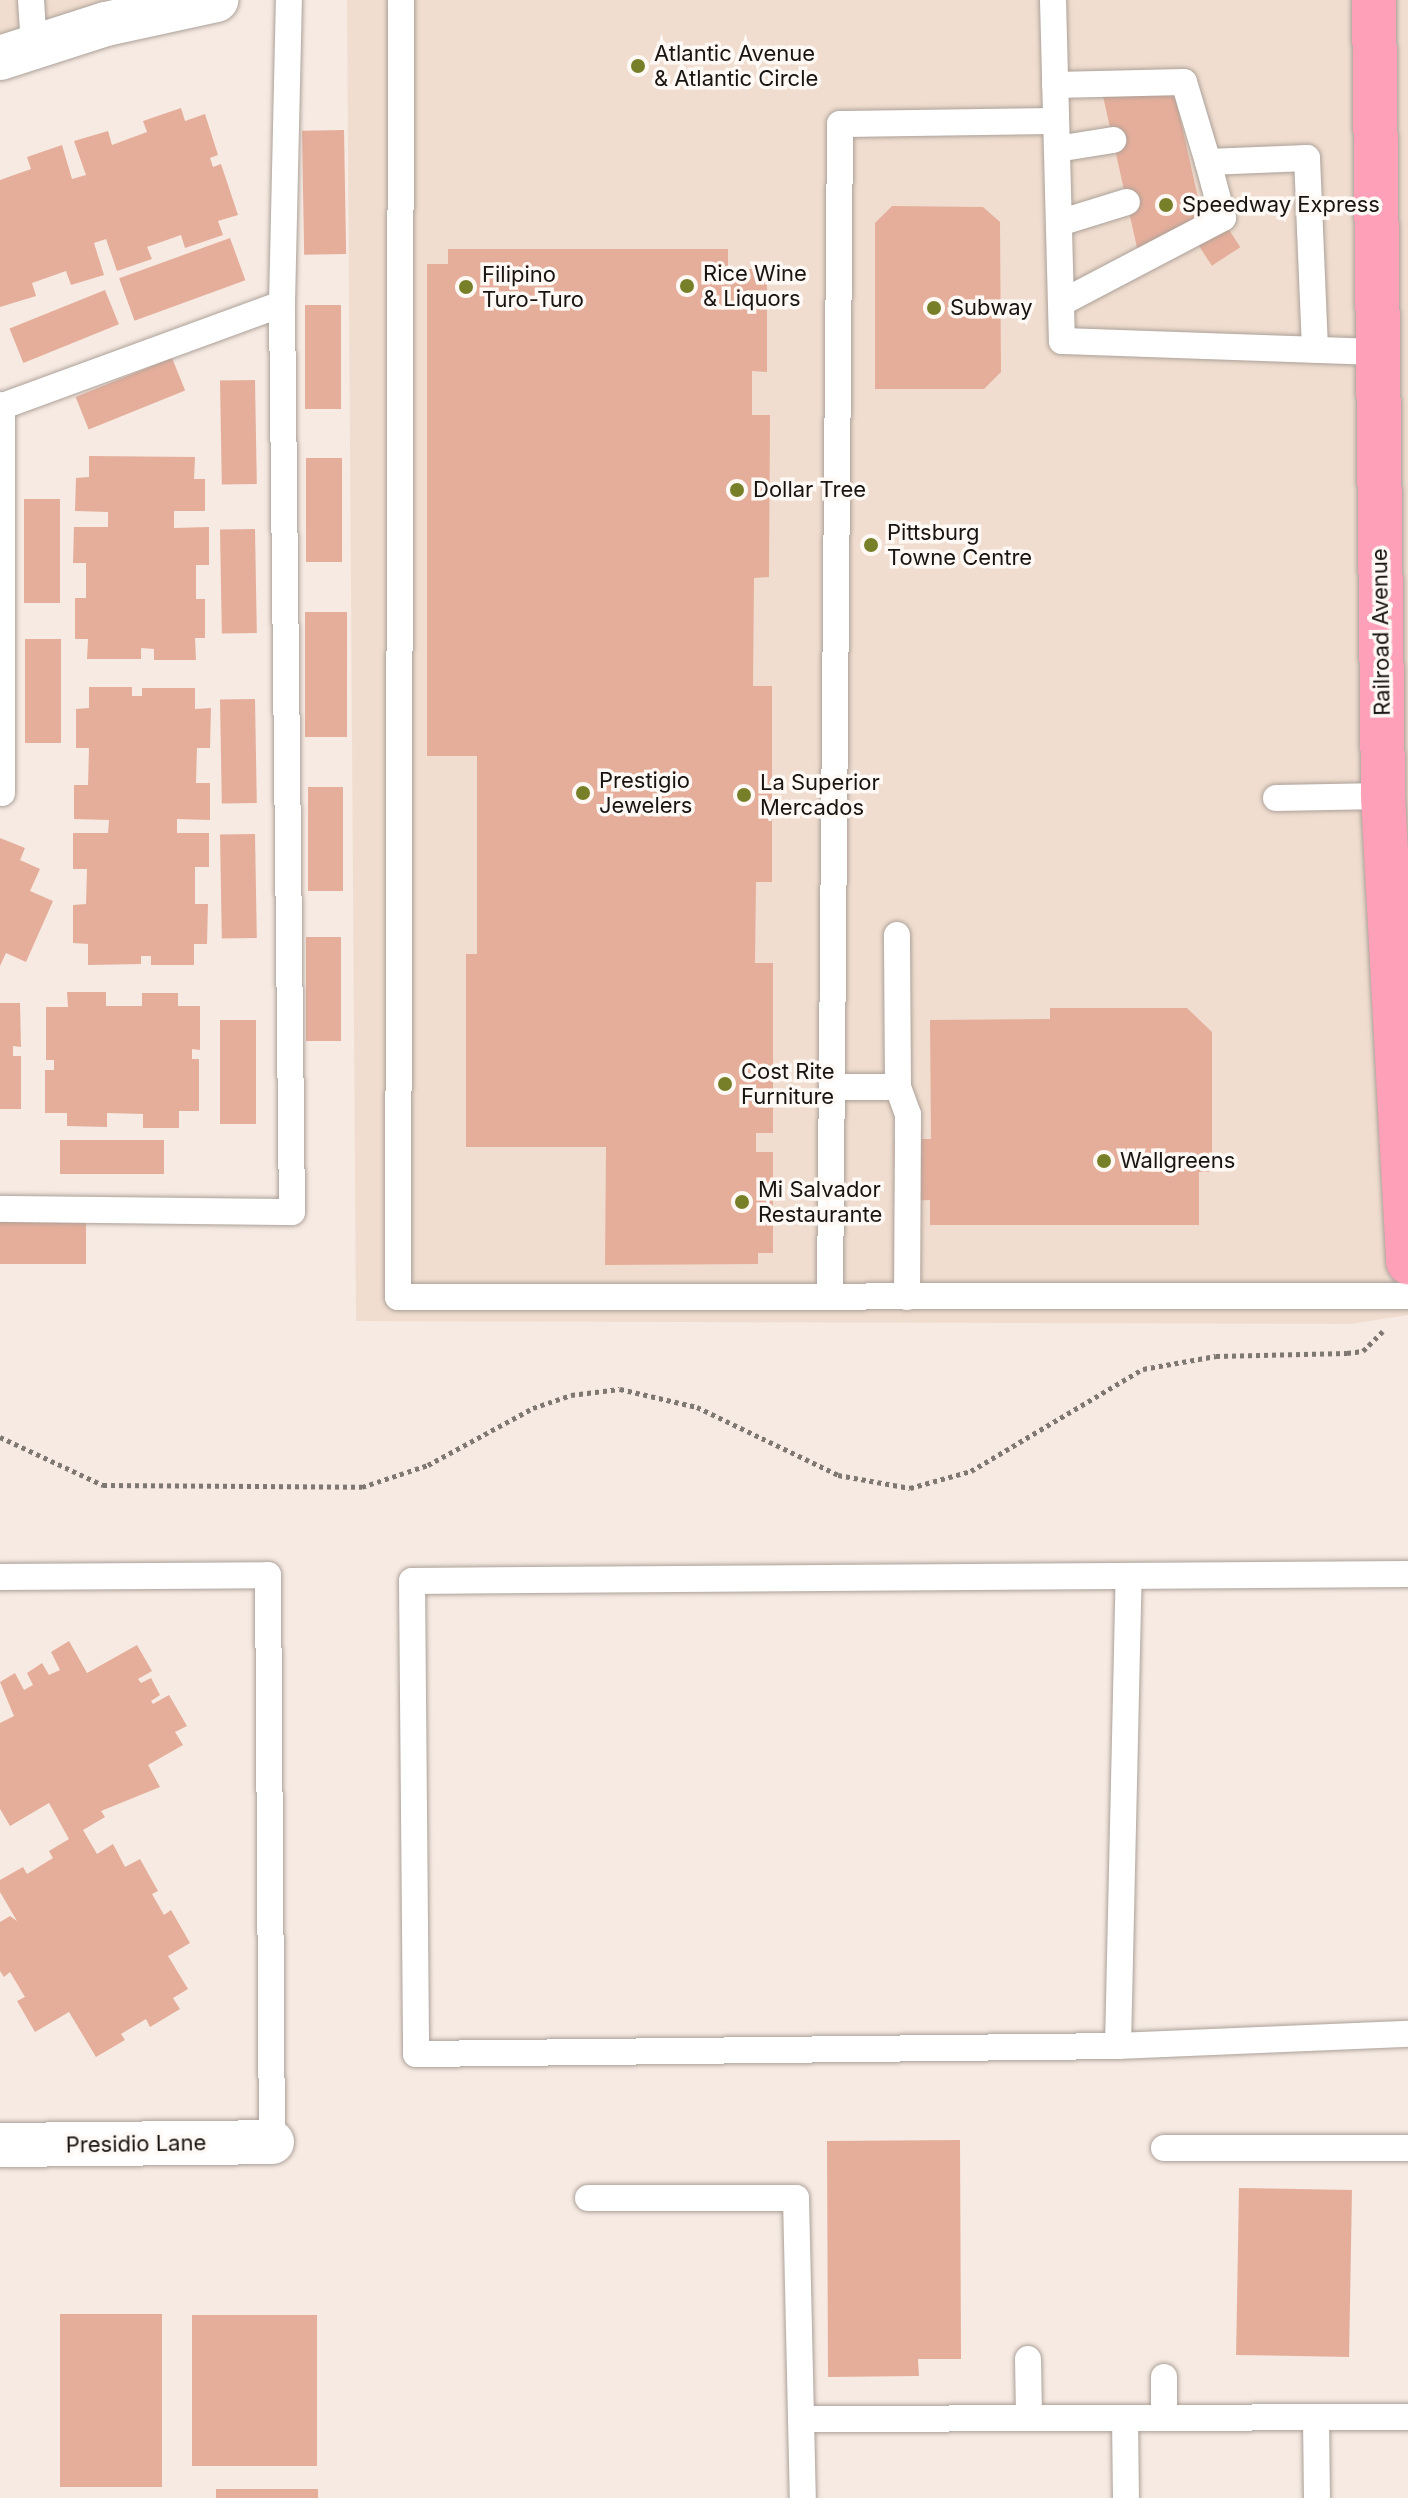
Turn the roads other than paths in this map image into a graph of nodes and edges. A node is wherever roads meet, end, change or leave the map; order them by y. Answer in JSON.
{"nodes":[{"id":1,"x":31,"y":0,"type":"edge"},
{"id":2,"x":216,"y":0,"type":"edge"},
{"id":3,"x":289,"y":0,"type":"edge"},
{"id":4,"x":401,"y":0,"type":"edge"},
{"id":5,"x":1053,"y":0,"type":"edge"},
{"id":6,"x":1374,"y":0,"type":"edge"},
{"id":7,"x":17,"y":52,"type":"edge"},
{"id":8,"x":1055,"y":85,"type":"junction"},
{"id":9,"x":1056,"y":121,"type":"junction"},
{"id":10,"x":1113,"y":140,"type":"dead end"},
{"id":11,"x":1057,"y":149,"type":"junction"},
{"id":12,"x":1204,"y":172,"type":"junction"},
{"id":13,"x":1127,"y":202,"type":"dead end"},
{"id":14,"x":1059,"y":223,"type":"junction"},
{"id":15,"x":1061,"y":303,"type":"junction"},
{"id":16,"x":282,"y":304,"type":"junction"},
{"id":17,"x":1315,"y":350,"type":"junction"},
{"id":18,"x":1378,"y":352,"type":"junction"},
{"id":19,"x":1,"y":406,"type":"edge"},
{"id":20,"x":2,"y":793,"type":"edge"},
{"id":21,"x":1383,"y":796,"type":"junction"},
{"id":22,"x":1276,"y":798,"type":"dead end"},
{"id":23,"x":897,"y":935,"type":"dead end"},
{"id":24,"x":832,"y":1087,"type":"junction"},
{"id":25,"x":898,"y":1087,"type":"junction"},
{"id":26,"x":0,"y":1209,"type":"edge"},
{"id":27,"x":1405,"y":1209,"type":"edge"},
{"id":28,"x":1408,"y":1262,"type":"edge"},
{"id":29,"x":1408,"y":1296,"type":"edge"},
{"id":30,"x":830,"y":1297,"type":"junction"},
{"id":31,"x":907,"y":1297,"type":"junction"},
{"id":32,"x":1408,"y":1574,"type":"edge"},
{"id":33,"x":0,"y":1577,"type":"edge"},
{"id":34,"x":1129,"y":1579,"type":"junction"},
{"id":35,"x":1408,"y":2034,"type":"edge"},
{"id":36,"x":1118,"y":2046,"type":"junction"},
{"id":37,"x":272,"y":2142,"type":"joint"},
{"id":38,"x":0,"y":2145,"type":"edge"},
{"id":39,"x":1164,"y":2148,"type":"dead end"},
{"id":40,"x":1408,"y":2148,"type":"edge"},
{"id":41,"x":588,"y":2198,"type":"dead end"},
{"id":42,"x":1028,"y":2359,"type":"dead end"},
{"id":43,"x":1164,"y":2377,"type":"dead end"},
{"id":44,"x":1408,"y":2417,"type":"edge"},
{"id":45,"x":1029,"y":2418,"type":"junction"},
{"id":46,"x":1125,"y":2418,"type":"junction"},
{"id":47,"x":1164,"y":2418,"type":"junction"},
{"id":48,"x":1316,"y":2418,"type":"junction"},
{"id":49,"x":801,"y":2419,"type":"junction"},
{"id":50,"x":1126,"y":2489,"type":"edge"},
{"id":51,"x":803,"y":2498,"type":"edge"},
{"id":52,"x":1317,"y":2498,"type":"edge"}],
"edges":[{"from":1,"to":7,"type":"lane"},
{"from":2,"to":7,"type":"street"},
{"from":3,"to":16,"type":"lane"},
{"from":4,"to":30,"type":"lane"},
{"from":5,"to":8,"type":"lane"},
{"from":6,"to":18,"type":"highway","name":"Railroad Avenue"},
{"from":8,"to":9,"type":"lane"},
{"from":8,"to":12,"type":"lane"},
{"from":9,"to":11,"type":"lane"},
{"from":9,"to":24,"type":"lane"},
{"from":10,"to":11,"type":"lane"},
{"from":11,"to":14,"type":"lane"},
{"from":12,"to":15,"type":"lane"},
{"from":12,"to":17,"type":"lane"},
{"from":13,"to":14,"type":"lane"},
{"from":14,"to":15,"type":"lane"},
{"from":15,"to":17,"type":"lane"},
{"from":16,"to":19,"type":"lane"},
{"from":16,"to":26,"type":"lane"},
{"from":17,"to":18,"type":"lane"},
{"from":18,"to":21,"type":"highway","name":"Railroad Avenue"},
{"from":19,"to":20,"type":"lane"},
{"from":21,"to":22,"type":"lane"},
{"from":21,"to":27,"type":"highway","name":"Railroad Avenue"},
{"from":23,"to":25,"type":"lane"},
{"from":24,"to":25,"type":"lane"},
{"from":24,"to":30,"type":"lane"},
{"from":25,"to":31,"type":"lane"},
{"from":27,"to":28,"type":"highway","name":"Railroad Avenue"},
{"from":29,"to":31,"type":"lane"},
{"from":30,"to":31,"type":"lane"},
{"from":32,"to":34,"type":"lane"},
{"from":33,"to":37,"type":"lane"},
{"from":34,"to":36,"type":"lane"},
{"from":34,"to":36,"type":"lane"},
{"from":35,"to":36,"type":"lane"},
{"from":37,"to":38,"type":"street","name":"Presidio Lane"},
{"from":39,"to":40,"type":"lane"},
{"from":41,"to":49,"type":"lane"},
{"from":42,"to":45,"type":"lane"},
{"from":43,"to":47,"type":"lane"},
{"from":44,"to":48,"type":"lane"},
{"from":45,"to":46,"type":"lane"},
{"from":45,"to":49,"type":"lane"},
{"from":46,"to":47,"type":"lane"},
{"from":46,"to":50,"type":"lane"},
{"from":47,"to":48,"type":"lane"},
{"from":48,"to":52,"type":"lane"},
{"from":49,"to":51,"type":"lane"}]}
